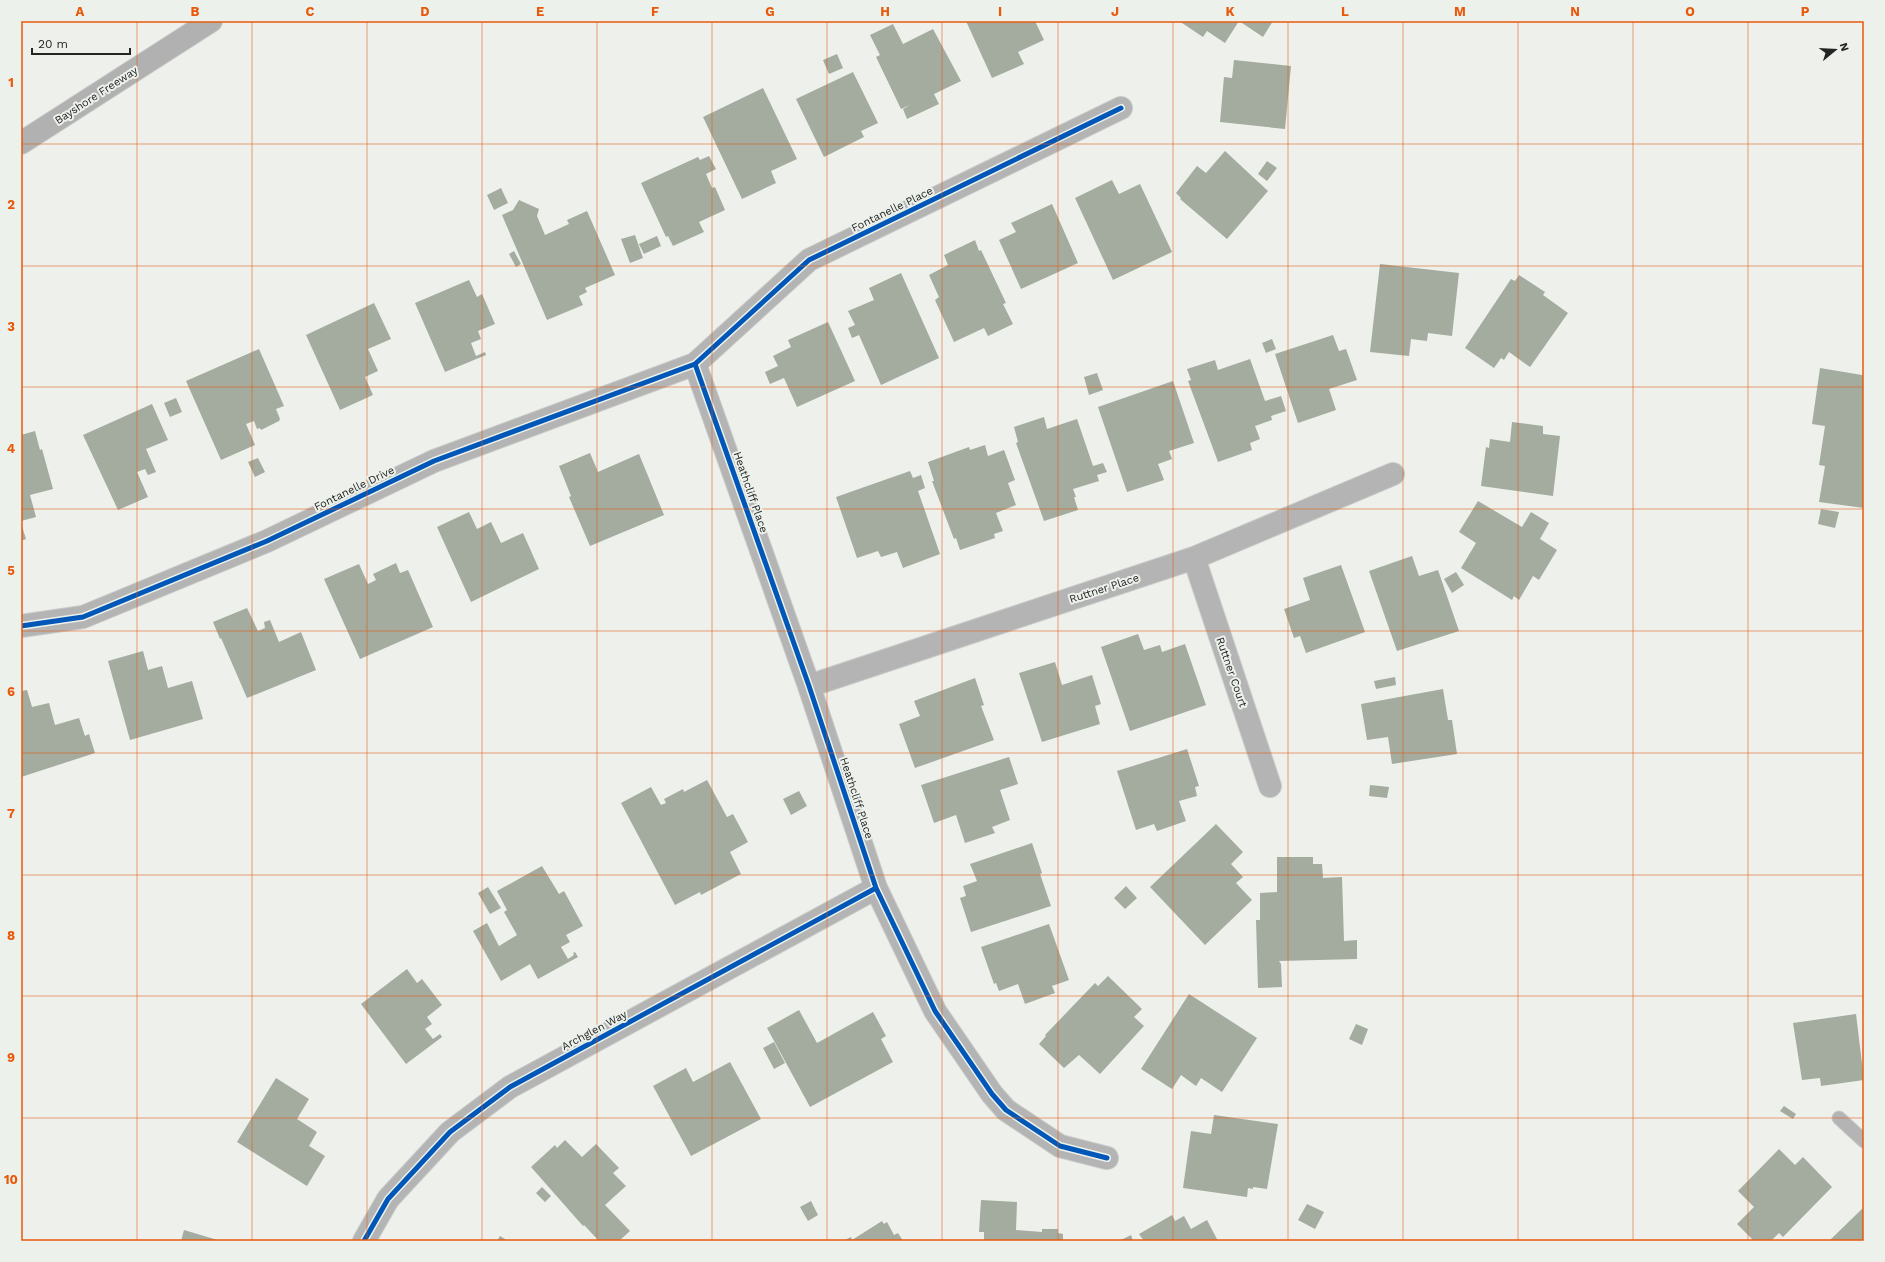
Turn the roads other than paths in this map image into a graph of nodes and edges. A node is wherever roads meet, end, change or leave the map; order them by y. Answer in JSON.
{"nodes":[{"id":1,"x":211,"y":21,"type":"edge"},
{"id":2,"x":1121,"y":108,"type":"dead end"},
{"id":3,"x":21,"y":143,"type":"edge"},
{"id":4,"x":695,"y":364,"type":"junction"},
{"id":5,"x":1393,"y":474,"type":"dead end"},
{"id":6,"x":1194,"y":558,"type":"junction"},
{"id":7,"x":21,"y":626,"type":"edge"},
{"id":8,"x":809,"y":686,"type":"junction"},
{"id":9,"x":1270,"y":786,"type":"dead end"},
{"id":10,"x":876,"y":888,"type":"junction"},
{"id":11,"x":1839,"y":1118,"type":"dead end"},
{"id":12,"x":1864,"y":1141,"type":"edge"},
{"id":13,"x":1107,"y":1158,"type":"dead end"},
{"id":14,"x":364,"y":1241,"type":"edge"}],
"edges":[{"from":1,"to":3,"type":"highway","name":"Bayshore Freeway"},
{"from":2,"to":4,"type":"street","name":"Fontanelle Place"},
{"from":4,"to":7,"type":"street","name":"Fontanelle Drive"},
{"from":4,"to":8,"type":"street","name":"Heathcliff Place"},
{"from":5,"to":6,"type":"street","name":"Ruttner Place"},
{"from":6,"to":8,"type":"street","name":"Ruttner Place"},
{"from":6,"to":9,"type":"street","name":"Ruttner Court"},
{"from":8,"to":10,"type":"street","name":"Heathcliff Place"},
{"from":10,"to":13,"type":"street","name":"Heathcliff Place"},
{"from":10,"to":14,"type":"street","name":"Archglen Way"},
{"from":11,"to":12,"type":"lane"}]}
